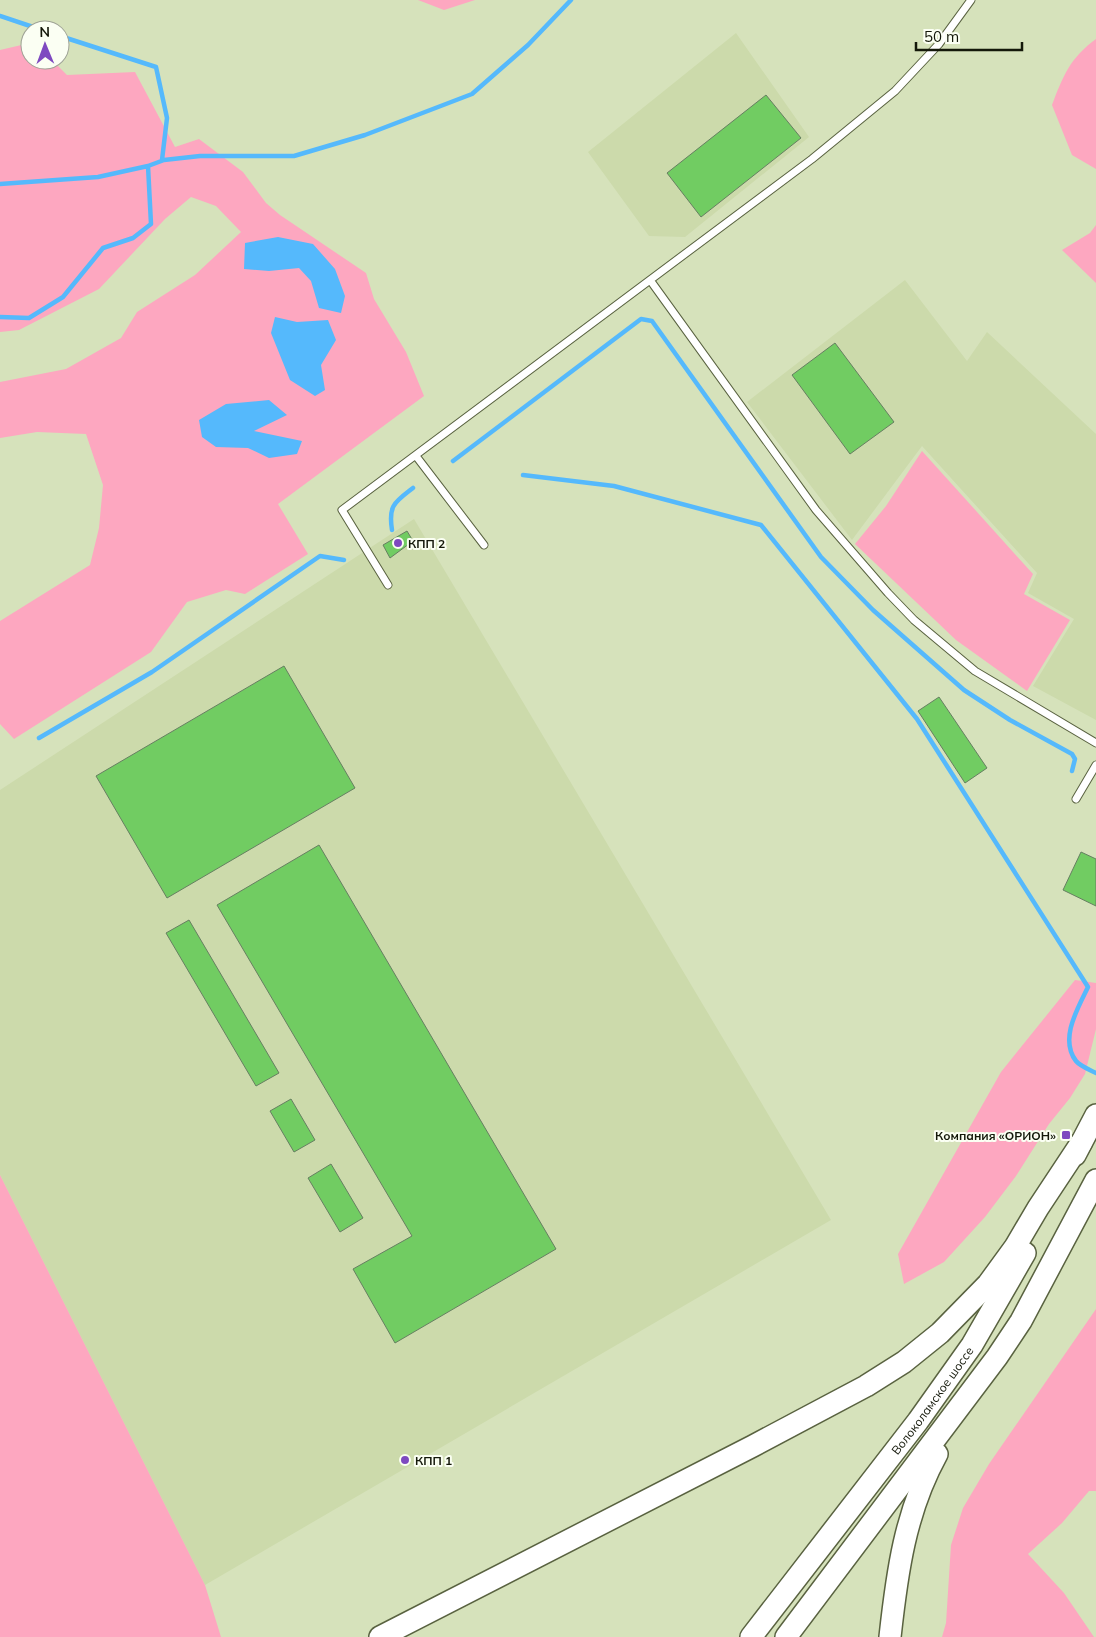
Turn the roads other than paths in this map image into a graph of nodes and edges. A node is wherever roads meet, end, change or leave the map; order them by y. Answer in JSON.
{"nodes":[{"id":1,"x":971,"y":0,"type":"edge"},
{"id":2,"x":650,"y":280,"type":"junction"},
{"id":3,"x":416,"y":456,"type":"junction"},
{"id":4,"x":484,"y":545,"type":"dead end"},
{"id":5,"x":388,"y":585,"type":"dead end"},
{"id":6,"x":1096,"y":743,"type":"edge"},
{"id":7,"x":1096,"y":765,"type":"edge"},
{"id":8,"x":1076,"y":799,"type":"dead end"},
{"id":9,"x":1096,"y":1115,"type":"edge"},
{"id":10,"x":1081,"y":1143,"type":"junction"},
{"id":11,"x":1096,"y":1180,"type":"edge"},
{"id":12,"x":1028,"y":1308,"type":"junction"},
{"id":13,"x":380,"y":1637,"type":"edge"},
{"id":14,"x":751,"y":1637,"type":"edge"},
{"id":15,"x":786,"y":1637,"type":"edge"},
{"id":16,"x":890,"y":1637,"type":"edge"}],
"edges":[{"from":1,"to":2,"type":"lane"},
{"from":2,"to":3,"type":"lane"},
{"from":2,"to":6,"type":"lane"},
{"from":3,"to":4,"type":"lane"},
{"from":3,"to":5,"type":"lane"},
{"from":7,"to":8,"type":"lane"},
{"from":9,"to":10,"type":"main road"},
{"from":10,"to":13,"type":"main road"},
{"from":10,"to":14,"type":"main road","name":"Волоколамское шоссе"},
{"from":11,"to":12,"type":"main road"},
{"from":12,"to":15,"type":"main road","name":"Волоколамское шоссе"},
{"from":12,"to":16,"type":"main road"}]}
